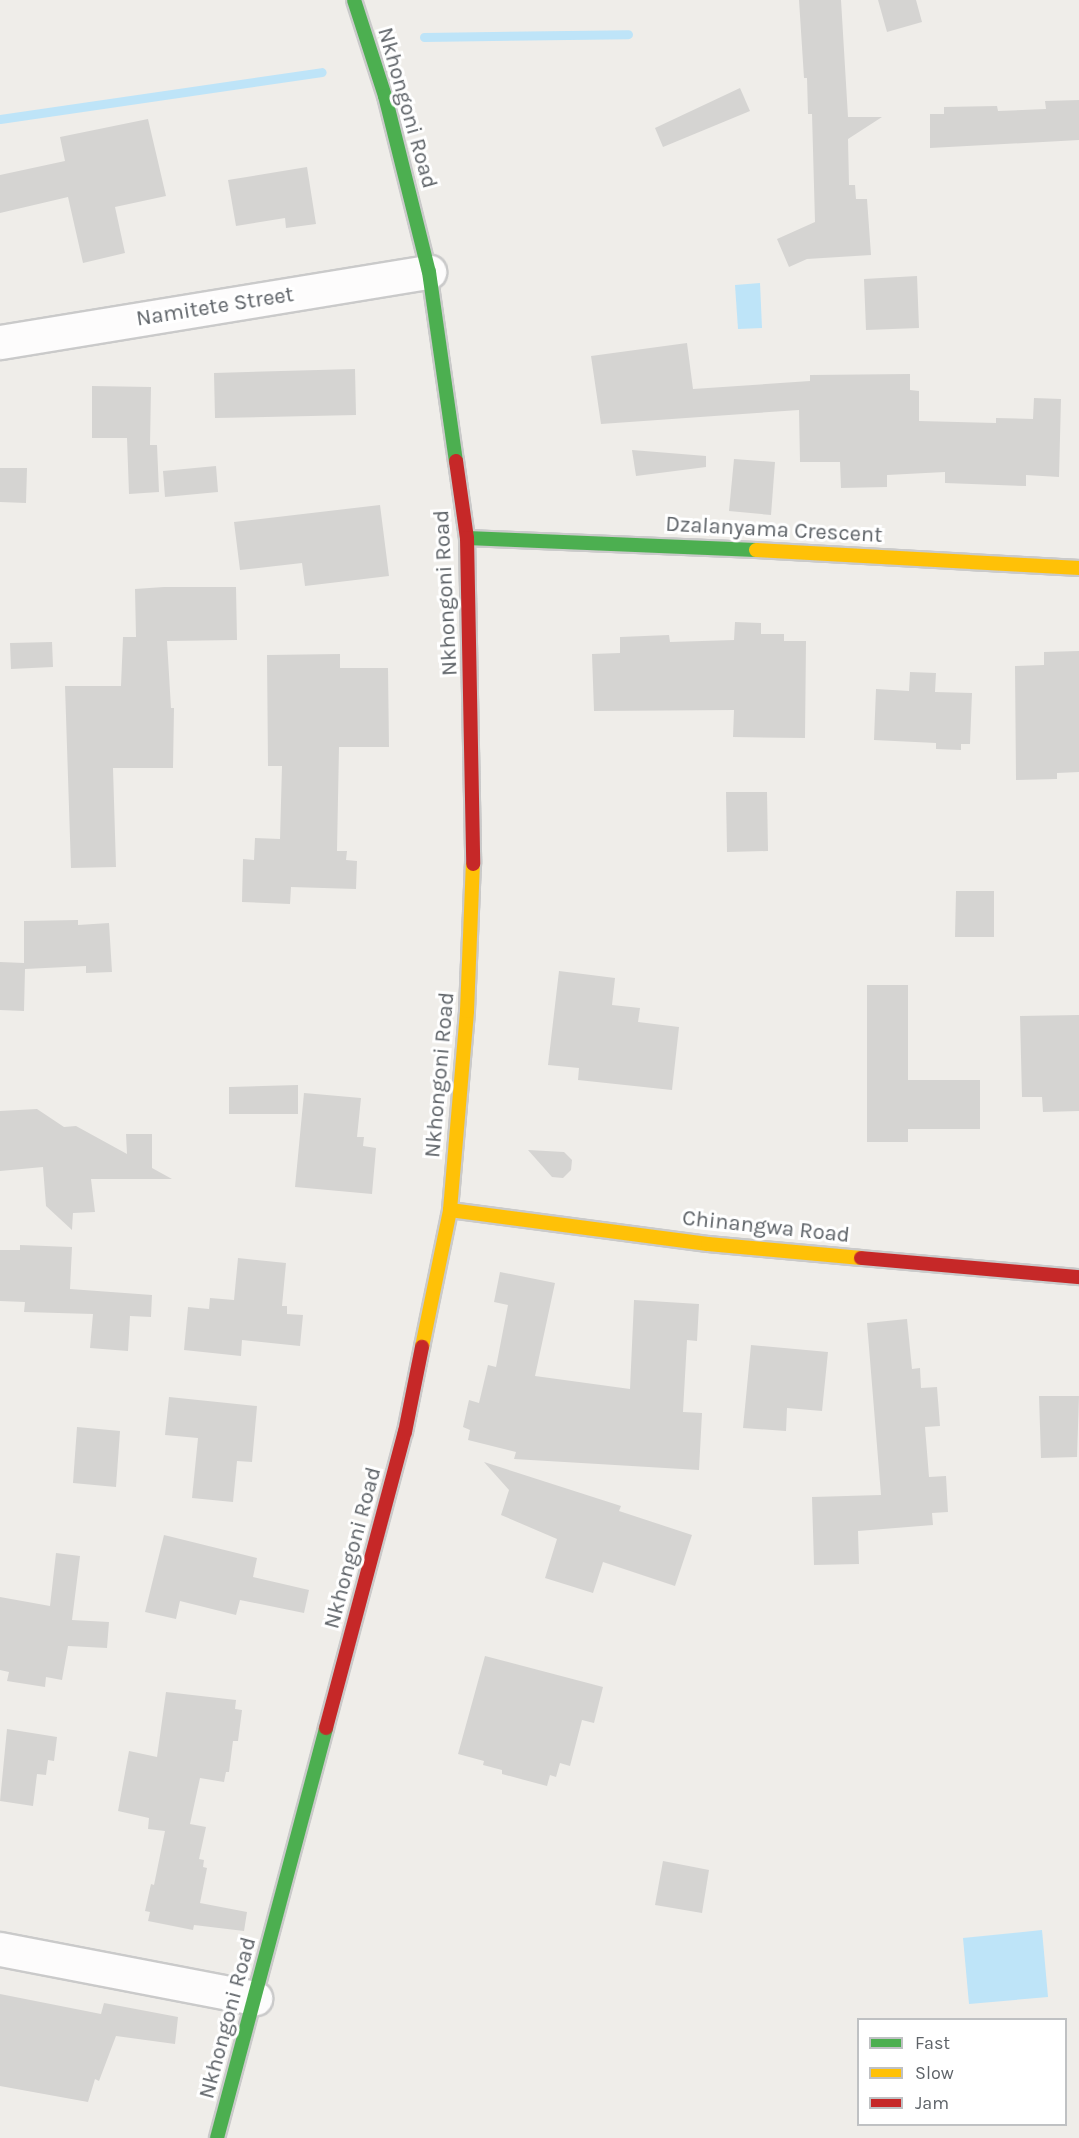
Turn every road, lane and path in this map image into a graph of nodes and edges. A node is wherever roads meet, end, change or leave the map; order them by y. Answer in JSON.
{"nodes":[{"id":1,"x":354,"y":0,"type":"edge"},
{"id":2,"x":429,"y":272,"type":"junction"},
{"id":3,"x":0,"y":342,"type":"edge"},
{"id":4,"x":467,"y":538,"type":"junction"},
{"id":5,"x":1079,"y":568,"type":"edge"},
{"id":6,"x":450,"y":1210,"type":"junction"},
{"id":7,"x":1079,"y":1277,"type":"edge"},
{"id":8,"x":0,"y":1949,"type":"edge"},
{"id":9,"x":255,"y":1998,"type":"junction"},
{"id":10,"x":218,"y":2138,"type":"edge"}],
"edges":[{"from":1,"to":2,"type":"street","name":"Nkhongoni Road"},
{"from":2,"to":3,"type":"street","name":"Namitete Street"},
{"from":2,"to":4,"type":"street","name":"Nkhongoni Road"},
{"from":4,"to":5,"type":"street","name":"Dzalanyama Crescent"},
{"from":4,"to":6,"type":"street","name":"Nkhongoni Road"},
{"from":6,"to":7,"type":"street","name":"Chinangwa Road"},
{"from":6,"to":9,"type":"street","name":"Nkhongoni Road"},
{"from":8,"to":9,"type":"street"},
{"from":9,"to":10,"type":"street","name":"Nkhongoni Road"}]}
